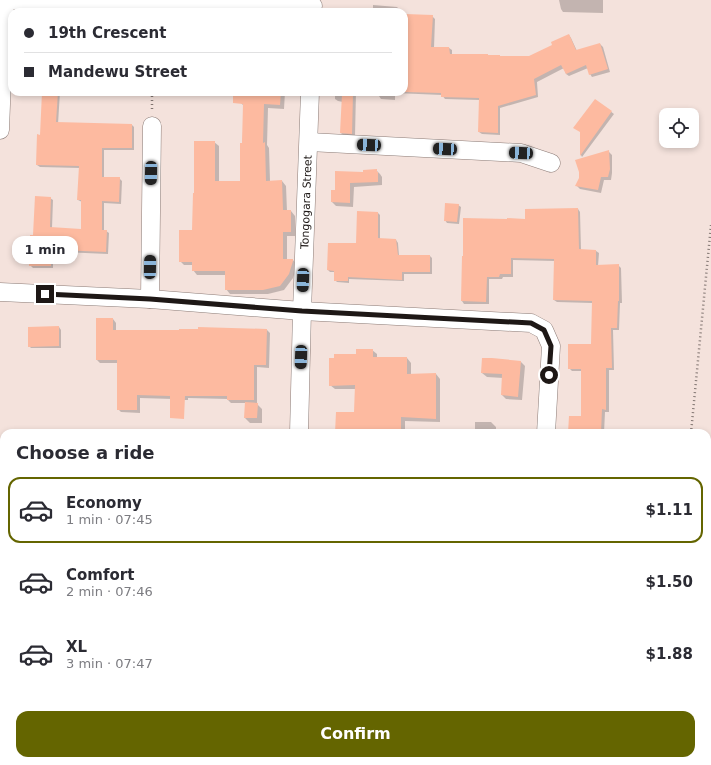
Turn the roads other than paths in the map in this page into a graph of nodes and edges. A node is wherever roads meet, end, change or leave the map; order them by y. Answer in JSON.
{"nodes":[{"id":1,"x":0,"y":0,"type":"edge"},
{"id":2,"x":5,"y":0,"type":"edge"},
{"id":3,"x":313,"y":6,"type":"edge"},
{"id":4,"x":310,"y":96,"type":"edge"},
{"id":5,"x":152,"y":126,"type":"dead end"},
{"id":6,"x":0,"y":130,"type":"edge"},
{"id":7,"x":309,"y":142,"type":"junction"},
{"id":8,"x":551,"y":163,"type":"dead end"},
{"id":9,"x":0,"y":292,"type":"edge"},
{"id":10,"x":150,"y":299,"type":"junction"},
{"id":11,"x":302,"y":311,"type":"junction"},
{"id":12,"x":299,"y":429,"type":"edge"},
{"id":13,"x":546,"y":429,"type":"edge"}],
"edges":[{"from":1,"to":2,"type":"street"},
{"from":2,"to":3,"type":"street"},
{"from":2,"to":6,"type":"street"},
{"from":4,"to":7,"type":"street","name":"Tongogara Street"},
{"from":5,"to":10,"type":"street"},
{"from":7,"to":8,"type":"street"},
{"from":7,"to":11,"type":"street","name":"Tongogara Street"},
{"from":9,"to":10,"type":"street"},
{"from":10,"to":11,"type":"street"},
{"from":11,"to":12,"type":"street","name":"Tongogara Street"},
{"from":11,"to":13,"type":"street"}]}
